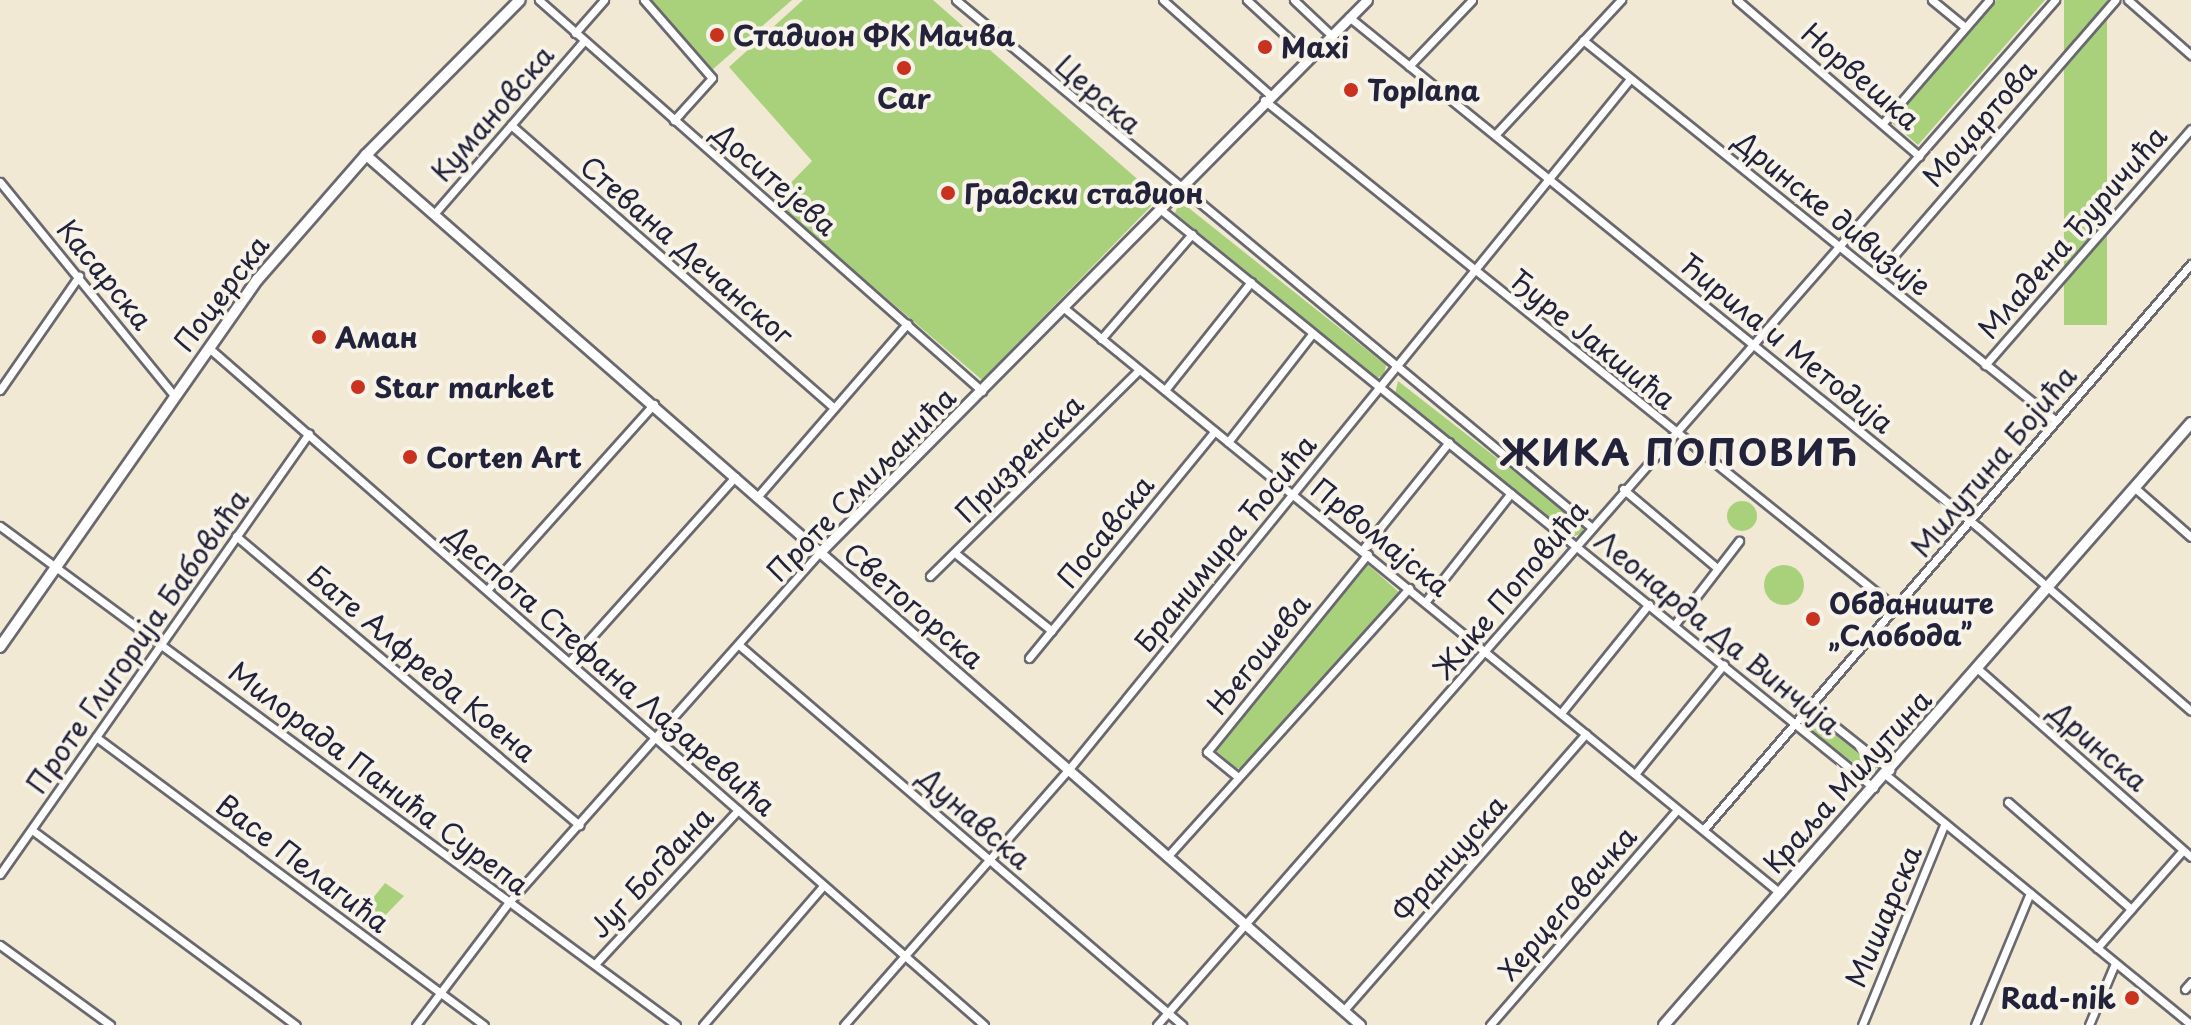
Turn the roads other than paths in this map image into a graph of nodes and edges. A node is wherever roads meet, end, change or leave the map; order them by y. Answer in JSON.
{"nodes":[{"id":1,"x":520,"y":0,"type":"edge"},
{"id":2,"x":539,"y":0,"type":"edge"},
{"id":3,"x":604,"y":0,"type":"edge"},
{"id":4,"x":644,"y":0,"type":"edge"},
{"id":5,"x":956,"y":0,"type":"edge"},
{"id":6,"x":1163,"y":0,"type":"edge"},
{"id":7,"x":1247,"y":0,"type":"edge"},
{"id":8,"x":1294,"y":0,"type":"edge"},
{"id":9,"x":1367,"y":0,"type":"edge"},
{"id":10,"x":1472,"y":0,"type":"edge"},
{"id":11,"x":1621,"y":0,"type":"edge"},
{"id":12,"x":1737,"y":0,"type":"edge"},
{"id":13,"x":1932,"y":0,"type":"edge"},
{"id":14,"x":1989,"y":0,"type":"edge"},
{"id":15,"x":2055,"y":0,"type":"edge"},
{"id":16,"x":2115,"y":0,"type":"edge"},
{"id":17,"x":2128,"y":0,"type":"edge"},
{"id":18,"x":1349,"y":17,"type":"junction"},
{"id":19,"x":1965,"y":27,"type":"junction"},
{"id":20,"x":575,"y":33,"type":"junction"},
{"id":21,"x":1331,"y":35,"type":"junction"},
{"id":22,"x":1583,"y":40,"type":"junction"},
{"id":23,"x":584,"y":41,"type":"junction"},
{"id":24,"x":2191,"y":55,"type":"edge"},
{"id":25,"x":1309,"y":57,"type":"junction"},
{"id":26,"x":1409,"y":66,"type":"junction"},
{"id":27,"x":1630,"y":79,"type":"junction"},
{"id":28,"x":1267,"y":97,"type":"junction"},
{"id":29,"x":674,"y":120,"type":"junction"},
{"id":30,"x":1883,"y":123,"type":"junction"},
{"id":31,"x":511,"y":125,"type":"junction"},
{"id":32,"x":2191,"y":129,"type":"edge"},
{"id":33,"x":1495,"y":135,"type":"junction"},
{"id":34,"x":366,"y":155,"type":"junction"},
{"id":35,"x":1919,"y":156,"type":"junction"},
{"id":36,"x":1548,"y":178,"type":"junction"},
{"id":37,"x":0,"y":182,"type":"edge"},
{"id":38,"x":1178,"y":190,"type":"junction"},
{"id":39,"x":1160,"y":209,"type":"junction"},
{"id":40,"x":434,"y":214,"type":"junction"},
{"id":41,"x":1192,"y":234,"type":"junction"},
{"id":42,"x":1841,"y":246,"type":"junction"},
{"id":43,"x":2191,"y":264,"type":"edge"},
{"id":44,"x":1472,"y":271,"type":"junction"},
{"id":45,"x":1877,"y":275,"type":"junction"},
{"id":46,"x":79,"y":276,"type":"junction"},
{"id":47,"x":1251,"y":282,"type":"junction"},
{"id":48,"x":1064,"y":308,"type":"junction"},
{"id":49,"x":907,"y":324,"type":"junction"},
{"id":50,"x":1313,"y":333,"type":"junction"},
{"id":51,"x":1101,"y":339,"type":"junction"},
{"id":52,"x":1754,"y":346,"type":"junction"},
{"id":53,"x":209,"y":348,"type":"junction"},
{"id":54,"x":1985,"y":365,"type":"junction"},
{"id":55,"x":1395,"y":368,"type":"junction"},
{"id":56,"x":1139,"y":370,"type":"junction"},
{"id":57,"x":1380,"y":387,"type":"junction"},
{"id":58,"x":0,"y":390,"type":"edge"},
{"id":59,"x":1165,"y":390,"type":"junction"},
{"id":60,"x":982,"y":391,"type":"junction"},
{"id":61,"x":174,"y":395,"type":"junction"},
{"id":62,"x":654,"y":404,"type":"junction"},
{"id":63,"x":834,"y":408,"type":"junction"},
{"id":64,"x":2055,"y":420,"type":"junction"},
{"id":65,"x":2191,"y":423,"type":"edge"},
{"id":66,"x":1215,"y":431,"type":"junction"},
{"id":67,"x":309,"y":433,"type":"junction"},
{"id":68,"x":1675,"y":433,"type":"junction"},
{"id":69,"x":1228,"y":442,"type":"junction"},
{"id":70,"x":1449,"y":442,"type":"junction"},
{"id":71,"x":735,"y":477,"type":"junction"},
{"id":72,"x":2135,"y":488,"type":"junction"},
{"id":73,"x":1623,"y":489,"type":"junction"},
{"id":74,"x":1511,"y":493,"type":"junction"},
{"id":75,"x":1294,"y":495,"type":"junction"},
{"id":76,"x":758,"y":496,"type":"junction"},
{"id":77,"x":1970,"y":520,"type":"junction"},
{"id":78,"x":0,"y":526,"type":"edge"},
{"id":79,"x":1591,"y":527,"type":"junction"},
{"id":80,"x":236,"y":536,"type":"junction"},
{"id":81,"x":2191,"y":537,"type":"edge"},
{"id":82,"x":1739,"y":541,"type":"dead end"},
{"id":83,"x":1576,"y":546,"type":"junction"},
{"id":84,"x":820,"y":552,"type":"junction"},
{"id":85,"x":1366,"y":552,"type":"junction"},
{"id":86,"x":955,"y":553,"type":"junction"},
{"id":87,"x":56,"y":567,"type":"junction"},
{"id":88,"x":1717,"y":568,"type":"junction"},
{"id":89,"x":930,"y":576,"type":"dead end"},
{"id":90,"x":1409,"y":588,"type":"junction"},
{"id":91,"x":2049,"y":588,"type":"junction"},
{"id":92,"x":487,"y":590,"type":"junction"},
{"id":93,"x":1426,"y":601,"type":"junction"},
{"id":94,"x":1649,"y":604,"type":"junction"},
{"id":95,"x":1897,"y":609,"type":"junction"},
{"id":96,"x":1675,"y":624,"type":"junction"},
{"id":97,"x":1052,"y":631,"type":"junction"},
{"id":98,"x":161,"y":643,"type":"junction"},
{"id":99,"x":739,"y":645,"type":"junction"},
{"id":100,"x":0,"y":647,"type":"edge"},
{"id":101,"x":1487,"y":652,"type":"junction"},
{"id":102,"x":1029,"y":658,"type":"dead end"},
{"id":103,"x":569,"y":662,"type":"junction"},
{"id":104,"x":1724,"y":664,"type":"junction"},
{"id":105,"x":1978,"y":669,"type":"junction"},
{"id":106,"x":1812,"y":708,"type":"junction"},
{"id":107,"x":2191,"y":711,"type":"edge"},
{"id":108,"x":1561,"y":713,"type":"junction"},
{"id":109,"x":107,"y":721,"type":"junction"},
{"id":110,"x":1798,"y":723,"type":"junction"},
{"id":111,"x":1586,"y":734,"type":"junction"},
{"id":112,"x":96,"y":737,"type":"junction"},
{"id":113,"x":657,"y":739,"type":"junction"},
{"id":114,"x":106,"y":744,"type":"junction"},
{"id":115,"x":88,"y":748,"type":"junction"},
{"id":116,"x":1069,"y":769,"type":"junction"},
{"id":117,"x":1888,"y":772,"type":"junction"},
{"id":118,"x":1635,"y":774,"type":"junction"},
{"id":119,"x":1238,"y":777,"type":"junction"},
{"id":120,"x":1874,"y":788,"type":"junction"},
{"id":121,"x":2008,"y":802,"type":"dead end"},
{"id":122,"x":738,"y":810,"type":"junction"},
{"id":123,"x":1677,"y":810,"type":"junction"},
{"id":124,"x":1945,"y":823,"type":"junction"},
{"id":125,"x":579,"y":825,"type":"junction"},
{"id":126,"x":1704,"y":829,"type":"junction"},
{"id":127,"x":32,"y":830,"type":"junction"},
{"id":128,"x":2183,"y":850,"type":"junction"},
{"id":129,"x":1167,"y":857,"type":"junction"},
{"id":130,"x":2191,"y":857,"type":"edge"},
{"id":131,"x":989,"y":859,"type":"junction"},
{"id":132,"x":0,"y":874,"type":"edge"},
{"id":133,"x":823,"y":886,"type":"junction"},
{"id":134,"x":1780,"y":893,"type":"junction"},
{"id":135,"x":2030,"y":893,"type":"junction"},
{"id":136,"x":509,"y":902,"type":"junction"},
{"id":137,"x":2131,"y":909,"type":"junction"},
{"id":138,"x":1246,"y":926,"type":"junction"},
{"id":139,"x":0,"y":945,"type":"edge"},
{"id":140,"x":2097,"y":948,"type":"junction"},
{"id":141,"x":903,"y":956,"type":"junction"},
{"id":142,"x":2115,"y":963,"type":"junction"},
{"id":143,"x":595,"y":964,"type":"junction"},
{"id":144,"x":2191,"y":982,"type":"edge"},
{"id":145,"x":2185,"y":989,"type":"dead end"},
{"id":146,"x":440,"y":992,"type":"junction"},
{"id":147,"x":1344,"y":1010,"type":"junction"},
{"id":148,"x":1168,"y":1012,"type":"junction"},
{"id":149,"x":110,"y":1025,"type":"edge"},
{"id":150,"x":296,"y":1025,"type":"edge"},
{"id":151,"x":416,"y":1025,"type":"edge"},
{"id":152,"x":484,"y":1025,"type":"edge"},
{"id":153,"x":676,"y":1025,"type":"edge"},
{"id":154,"x":703,"y":1025,"type":"edge"},
{"id":155,"x":844,"y":1025,"type":"edge"},
{"id":156,"x":984,"y":1025,"type":"edge"},
{"id":157,"x":1157,"y":1025,"type":"edge"},
{"id":158,"x":1182,"y":1025,"type":"edge"},
{"id":159,"x":1360,"y":1025,"type":"edge"},
{"id":160,"x":1490,"y":1025,"type":"edge"},
{"id":161,"x":1664,"y":1025,"type":"edge"},
{"id":162,"x":1862,"y":1025,"type":"edge"},
{"id":163,"x":1975,"y":1025,"type":"edge"},
{"id":164,"x":2089,"y":1025,"type":"edge"},
{"id":165,"x":2191,"y":1025,"type":"edge"}],
"edges":[{"from":1,"to":34,"type":"main road","name":"Поцерска"},
{"from":2,"to":20,"type":"street","name":"Доситејева"},
{"from":3,"to":20,"type":"street"},
{"from":4,"to":29,"type":"street"},
{"from":5,"to":38,"type":"street","name":"Церска"},
{"from":6,"to":28,"type":"street","name":"Ђуре Јакшића"},
{"from":7,"to":25,"type":"street"},
{"from":8,"to":21,"type":"street"},
{"from":9,"to":18,"type":"street","name":"Проте Смиљанића"},
{"from":10,"to":26,"type":"street"},
{"from":11,"to":22,"type":"street"},
{"from":12,"to":30,"type":"street","name":"Норвешка"},
{"from":13,"to":19,"type":"street"},
{"from":14,"to":19,"type":"street"},
{"from":15,"to":35,"type":"street","name":"Жике Поповића"},
{"from":16,"to":45,"type":"street","name":"Моцартова"},
{"from":17,"to":24,"type":"street"},
{"from":18,"to":21,"type":"street","name":"Проте Смиљанића"},
{"from":18,"to":26,"type":"street","name":"Ћирила и Методија"},
{"from":19,"to":30,"type":"street"},
{"from":20,"to":23,"type":"street","name":"Доситејева"},
{"from":21,"to":25,"type":"street","name":"Проте Смиљанића"},
{"from":22,"to":27,"type":"street","name":"Дринске дивизије"},
{"from":22,"to":33,"type":"street"},
{"from":23,"to":29,"type":"street","name":"Доситејева"},
{"from":23,"to":31,"type":"street","name":"Кумановска"},
{"from":25,"to":28,"type":"street","name":"Проте Смиљанића"},
{"from":26,"to":33,"type":"street","name":"Ћирила и Методија"},
{"from":27,"to":36,"type":"street","name":"Бранимира Ћосића"},
{"from":27,"to":42,"type":"street","name":"Дринске дивизије"},
{"from":28,"to":38,"type":"street","name":"Проте Смиљанића"},
{"from":28,"to":44,"type":"street","name":"Ђуре Јакшића"},
{"from":29,"to":49,"type":"street","name":"Доситејева"},
{"from":30,"to":35,"type":"street","name":"Норвешка"},
{"from":31,"to":40,"type":"street","name":"Кумановска"},
{"from":31,"to":63,"type":"street","name":"Стевана Дечанског"},
{"from":32,"to":54,"type":"street","name":"Младена Ђуричића"},
{"from":33,"to":36,"type":"street","name":"Ћирила и Методија"},
{"from":34,"to":40,"type":"street","name":"Светогорска"},
{"from":34,"to":53,"type":"main road","name":"Поцерска"},
{"from":35,"to":42,"type":"street","name":"Жике Поповића"},
{"from":36,"to":44,"type":"street","name":"Бранимира Ћосића"},
{"from":36,"to":52,"type":"street","name":"Ћирила и Методија"},
{"from":37,"to":46,"type":"street","name":"Касарска"},
{"from":38,"to":39,"type":"street","name":"Проте Смиљанића"},
{"from":38,"to":55,"type":"street","name":"Леонарда Да Винчија"},
{"from":39,"to":41,"type":"street","name":"Леонарда Да Винчија"},
{"from":39,"to":48,"type":"street","name":"Проте Смиљанића"},
{"from":40,"to":62,"type":"street","name":"Светогорска"},
{"from":41,"to":47,"type":"street","name":"Леонарда Да Винчија"},
{"from":41,"to":51,"type":"street"},
{"from":42,"to":45,"type":"street","name":"Дринске дивизије"},
{"from":42,"to":52,"type":"street","name":"Жике Поповића"},
{"from":43,"to":64,"type":"street","name":"Милутина Бојића"},
{"from":44,"to":55,"type":"street","name":"Бранимира Ћосића"},
{"from":44,"to":68,"type":"street","name":"Ђуре Јакшића"},
{"from":45,"to":54,"type":"street","name":"Дринске дивизије"},
{"from":46,"to":58,"type":"street"},
{"from":46,"to":61,"type":"street","name":"Касарска"},
{"from":47,"to":50,"type":"street","name":"Леонарда Да Винчија"},
{"from":47,"to":59,"type":"street"},
{"from":48,"to":51,"type":"street","name":"Првомајска"},
{"from":48,"to":60,"type":"street","name":"Проте Смиљанића"},
{"from":49,"to":60,"type":"street","name":"Доситејева"},
{"from":49,"to":63,"type":"street"},
{"from":50,"to":57,"type":"street","name":"Леонарда Да Винчија"},
{"from":50,"to":69,"type":"street"},
{"from":51,"to":56,"type":"street","name":"Првомајска"},
{"from":52,"to":68,"type":"street","name":"Жике Поповића"},
{"from":52,"to":77,"type":"street","name":"Ћирила и Методија"},
{"from":53,"to":61,"type":"main road","name":"Поцерска"},
{"from":53,"to":67,"type":"street","name":"Деспота Стефана Лазаревића"},
{"from":54,"to":64,"type":"street","name":"Дринске дивизије"},
{"from":55,"to":57,"type":"street","name":"Бранимира Ћосића"},
{"from":55,"to":79,"type":"street","name":"Леонарда Да Винчија"},
{"from":56,"to":59,"type":"street","name":"Првомајска"},
{"from":56,"to":86,"type":"street","name":"Призренска"},
{"from":57,"to":70,"type":"street","name":"Леонарда Да Винчија"},
{"from":57,"to":75,"type":"street","name":"Бранимира Ћосића"},
{"from":59,"to":66,"type":"street","name":"Првомајска"},
{"from":60,"to":84,"type":"street","name":"Проте Смиљанића"},
{"from":61,"to":87,"type":"main road","name":"Поцерска"},
{"from":62,"to":71,"type":"street","name":"Светогорска"},
{"from":62,"to":92,"type":"street"},
{"from":63,"to":76,"type":"street"},
{"from":64,"to":77,"type":"street","name":"Милутина Бојића"},
{"from":65,"to":72,"type":"main road","name":"Краља Милутина"},
{"from":66,"to":69,"type":"street","name":"Првомајска"},
{"from":66,"to":97,"type":"street","name":"Посавска"},
{"from":67,"to":80,"type":"street","name":"Проте Глигорија Бабовића"},
{"from":67,"to":92,"type":"street","name":"Деспота Стефана Лазаревића"},
{"from":68,"to":73,"type":"street","name":"Жике Поповића"},
{"from":68,"to":95,"type":"street","name":"Ђуре Јакшића"},
{"from":69,"to":75,"type":"street","name":"Првомајска"},
{"from":70,"to":74,"type":"street","name":"Леонарда Да Винчија"},
{"from":70,"to":85,"type":"street"},
{"from":71,"to":76,"type":"street","name":"Светогорска"},
{"from":71,"to":103,"type":"street"},
{"from":72,"to":81,"type":"street"},
{"from":72,"to":91,"type":"main road","name":"Краља Милутина"},
{"from":73,"to":79,"type":"street","name":"Жике Поповића"},
{"from":73,"to":88,"type":"street"},
{"from":74,"to":83,"type":"street","name":"Леонарда Да Винчија"},
{"from":74,"to":93,"type":"street"},
{"from":75,"to":85,"type":"street","name":"Првомајска"},
{"from":75,"to":116,"type":"street","name":"Бранимира Ћосића"},
{"from":76,"to":84,"type":"street","name":"Светогорска"},
{"from":77,"to":91,"type":"street","name":"Ћирила и Методија"},
{"from":77,"to":95,"type":"street","name":"Милутина Бојића"},
{"from":78,"to":87,"type":"street","name":"Милорада Панића Сурепа"},
{"from":79,"to":83,"type":"street","name":"Жике Поповића"},
{"from":80,"to":98,"type":"street","name":"Проте Глигорија Бабовића"},
{"from":80,"to":125,"type":"street","name":"Бате Алфреда Коена"},
{"from":82,"to":88,"type":"street"},
{"from":83,"to":94,"type":"street","name":"Леонарда Да Винчија"},
{"from":83,"to":101,"type":"street","name":"Жике Поповића"},
{"from":84,"to":99,"type":"street","name":"Проте Смиљанића"},
{"from":84,"to":116,"type":"street","name":"Светогорска"},
{"from":85,"to":90,"type":"street","name":"Првомајска"},
{"from":85,"to":119,"type":"street","name":"Његошева"},
{"from":86,"to":89,"type":"street","name":"Призренска"},
{"from":86,"to":97,"type":"street"},
{"from":87,"to":98,"type":"street","name":"Милорада Панића Сурепа"},
{"from":87,"to":100,"type":"main road","name":"Поцерска"},
{"from":88,"to":96,"type":"street"},
{"from":90,"to":93,"type":"street","name":"Првомајска"},
{"from":90,"to":119,"type":"street"},
{"from":91,"to":105,"type":"main road","name":"Краља Милутина"},
{"from":91,"to":107,"type":"street","name":"Ћирила и Методија"},
{"from":92,"to":103,"type":"street","name":"Деспота Стефана Лазаревића"},
{"from":93,"to":101,"type":"street","name":"Првомајска"},
{"from":94,"to":96,"type":"street","name":"Леонарда Да Винчија"},
{"from":94,"to":108,"type":"street"},
{"from":95,"to":106,"type":"street","name":"Милутина Бојића"},
{"from":96,"to":104,"type":"street","name":"Леонарда Да Винчија"},
{"from":97,"to":102,"type":"street","name":"Посавска"},
{"from":98,"to":109,"type":"street","name":"Проте Глигорија Бабовића"},
{"from":98,"to":136,"type":"street","name":"Милорада Панића Сурепа"},
{"from":99,"to":113,"type":"street","name":"Проте Смиљанића"},
{"from":99,"to":131,"type":"street","name":"Дунавска"},
{"from":101,"to":108,"type":"street","name":"Првомајска"},
{"from":101,"to":138,"type":"street","name":"Жике Поповића"},
{"from":103,"to":113,"type":"street","name":"Деспота Стефана Лазаревића"},
{"from":104,"to":110,"type":"street","name":"Леонарда Да Винчија"},
{"from":104,"to":118,"type":"street"},
{"from":105,"to":117,"type":"main road","name":"Краља Милутина"},
{"from":105,"to":128,"type":"street","name":"Дринска"},
{"from":106,"to":110,"type":"street","name":"Милутина Бојића"},
{"from":106,"to":117,"type":"street","name":"Леонарда Да Винчија"},
{"from":108,"to":111,"type":"street","name":"Првомајска"},
{"from":109,"to":112,"type":"street","name":"Проте Глигорија Бабовића"},
{"from":109,"to":114,"type":"street"},
{"from":110,"to":120,"type":"street","name":"Леонарда Да Винчија"},
{"from":110,"to":126,"type":"street","name":"Милутина Бојића"},
{"from":111,"to":118,"type":"street","name":"Првомајска"},
{"from":111,"to":147,"type":"street","name":"Француска"},
{"from":112,"to":114,"type":"street","name":"Васе Пелагића"},
{"from":112,"to":115,"type":"street","name":"Проте Глигорија Бабовића"},
{"from":113,"to":122,"type":"street","name":"Деспота Стефана Лазаревића"},
{"from":113,"to":125,"type":"street","name":"Проте Смиљанића"},
{"from":114,"to":115,"type":"street"},
{"from":114,"to":146,"type":"street","name":"Васе Пелагића"},
{"from":115,"to":127,"type":"street","name":"Проте Глигорија Бабовића"},
{"from":116,"to":129,"type":"street","name":"Светогорска"},
{"from":116,"to":131,"type":"street","name":"Бранимира Ћосића"},
{"from":117,"to":120,"type":"main road","name":"Краља Милутина"},
{"from":117,"to":124,"type":"street","name":"Леонарда Да Винчија"},
{"from":118,"to":123,"type":"street","name":"Првомајска"},
{"from":119,"to":129,"type":"street"},
{"from":120,"to":134,"type":"main road","name":"Краља Милутина"},
{"from":121,"to":137,"type":"street"},
{"from":122,"to":133,"type":"street","name":"Деспота Стефана Лазаревића"},
{"from":122,"to":143,"type":"street","name":"Југ Богдана"},
{"from":123,"to":126,"type":"street","name":"Првомајска"},
{"from":123,"to":160,"type":"street","name":"Херцеговачка"},
{"from":124,"to":135,"type":"street","name":"Леонарда Да Винчија"},
{"from":124,"to":162,"type":"street","name":"Мишарска"},
{"from":125,"to":136,"type":"street","name":"Проте Смиљанића"},
{"from":126,"to":134,"type":"street","name":"Првомајска"},
{"from":127,"to":132,"type":"street","name":"Проте Глигорија Бабовића"},
{"from":127,"to":150,"type":"street"},
{"from":128,"to":130,"type":"street","name":"Дринска"},
{"from":128,"to":137,"type":"street"},
{"from":129,"to":138,"type":"street","name":"Светогорска"},
{"from":131,"to":141,"type":"street","name":"Бранимира Ћосића"},
{"from":131,"to":148,"type":"street","name":"Дунавска"},
{"from":133,"to":141,"type":"street","name":"Деспота Стефана Лазаревића"},
{"from":133,"to":154,"type":"street"},
{"from":134,"to":161,"type":"main road","name":"Краља Милутина"},
{"from":135,"to":140,"type":"street","name":"Леонарда Да Винчија"},
{"from":135,"to":163,"type":"street"},
{"from":136,"to":143,"type":"street","name":"Милорада Панића Сурепа"},
{"from":136,"to":146,"type":"street","name":"Проте Смиљанића"},
{"from":137,"to":140,"type":"street"},
{"from":138,"to":147,"type":"street","name":"Светогорска"},
{"from":138,"to":148,"type":"street","name":"Жике Поповића"},
{"from":139,"to":149,"type":"street"},
{"from":140,"to":142,"type":"street","name":"Леонарда Да Винчија"},
{"from":141,"to":155,"type":"street","name":"Бранимира Ћосића"},
{"from":141,"to":156,"type":"street","name":"Деспота Стефана Лазаревића"},
{"from":142,"to":164,"type":"street"},
{"from":142,"to":165,"type":"street","name":"Леонарда Да Винчија"},
{"from":143,"to":153,"type":"street","name":"Милорада Панића Сурепа"},
{"from":144,"to":145,"type":"street"},
{"from":146,"to":151,"type":"street","name":"Проте Смиљанића"},
{"from":146,"to":152,"type":"street","name":"Васе Пелагића"},
{"from":147,"to":159,"type":"street","name":"Светогорска"},
{"from":148,"to":157,"type":"street","name":"Жике Поповића"},
{"from":148,"to":158,"type":"street","name":"Дунавска"}]}
